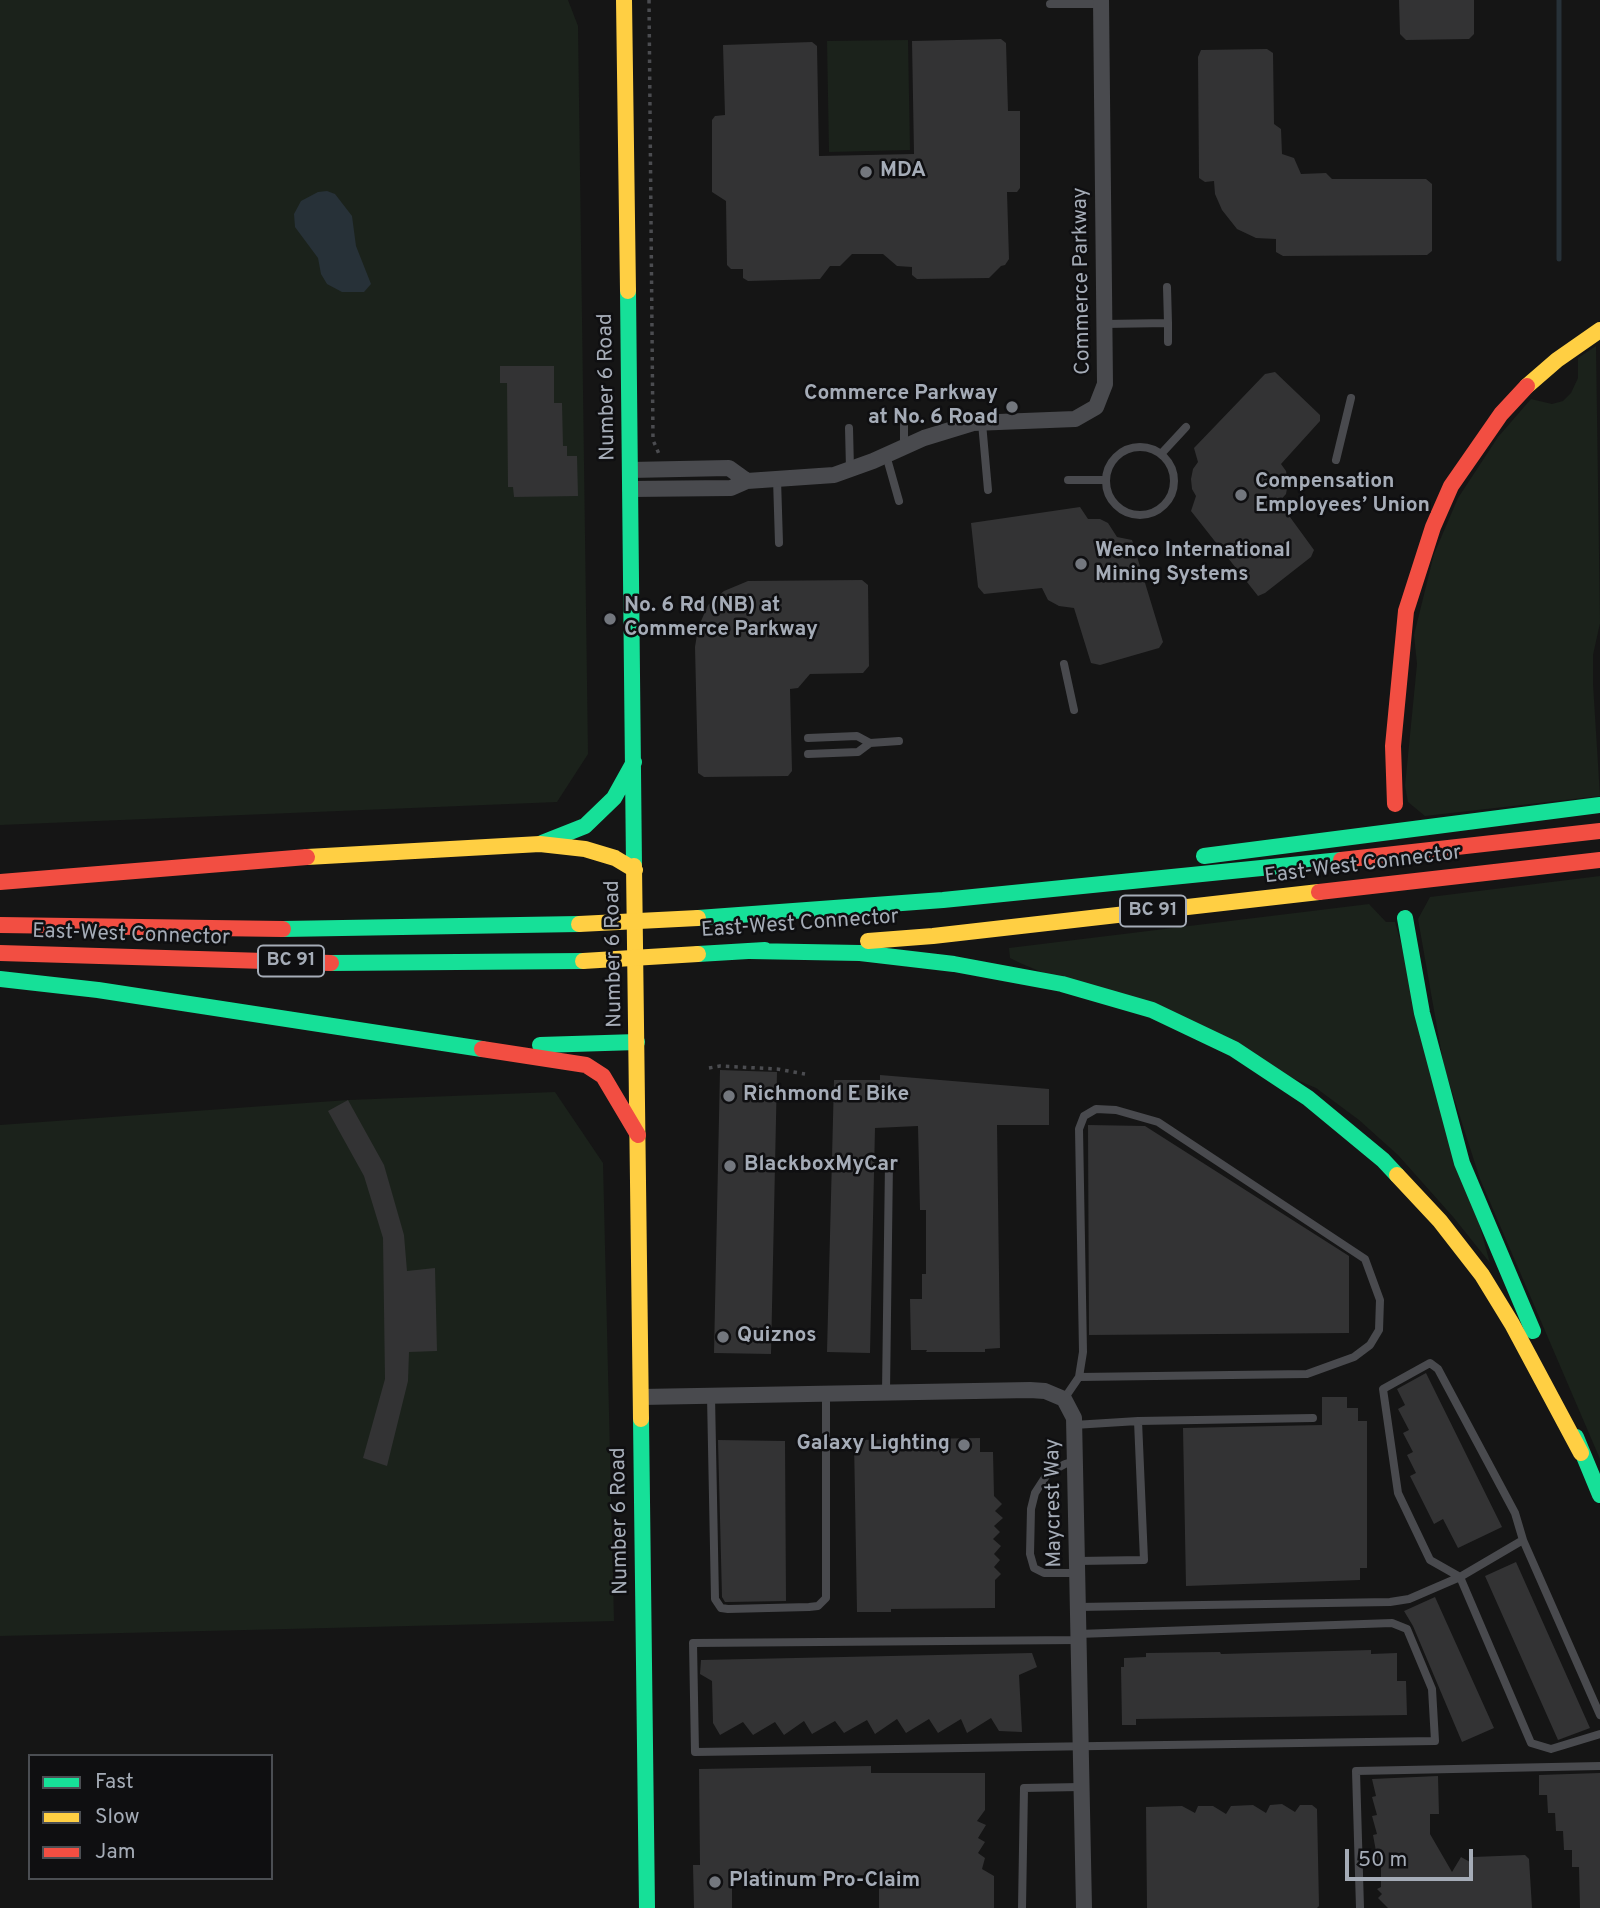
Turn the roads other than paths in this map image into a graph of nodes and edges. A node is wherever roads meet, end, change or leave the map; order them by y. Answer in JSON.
{"nodes":[{"id":1,"x":624,"y":0,"type":"edge"},
{"id":2,"x":1101,"y":2,"type":"edge"},
{"id":3,"x":1050,"y":4,"type":"dead end"},
{"id":4,"x":1167,"y":287,"type":"dead end"},
{"id":5,"x":1168,"y":323,"type":"junction"},
{"id":6,"x":1104,"y":324,"type":"junction"},
{"id":7,"x":1600,"y":330,"type":"edge"},
{"id":8,"x":1168,"y":342,"type":"dead end"},
{"id":9,"x":1351,"y":398,"type":"dead end"},
{"id":10,"x":982,"y":423,"type":"junction"},
{"id":11,"x":904,"y":425,"type":"dead end"},
{"id":12,"x":1186,"y":427,"type":"dead end"},
{"id":13,"x":849,"y":428,"type":"dead end"},
{"id":14,"x":904,"y":447,"type":"junction"},
{"id":15,"x":1161,"y":454,"type":"junction"},
{"id":16,"x":886,"y":455,"type":"junction"},
{"id":17,"x":1336,"y":460,"type":"dead end"},
{"id":18,"x":849,"y":469,"type":"junction"},
{"id":19,"x":630,"y":470,"type":"junction"},
{"id":20,"x":777,"y":479,"type":"junction"},
{"id":21,"x":1068,"y":480,"type":"dead end"},
{"id":22,"x":1106,"y":480,"type":"junction"},
{"id":23,"x":747,"y":481,"type":"junction"},
{"id":24,"x":631,"y":489,"type":"junction"},
{"id":25,"x":988,"y":490,"type":"dead end"},
{"id":26,"x":898,"y":501,"type":"dead end"},
{"id":27,"x":779,"y":543,"type":"dead end"},
{"id":28,"x":1065,"y":664,"type":"dead end"},
{"id":29,"x":1074,"y":710,"type":"dead end"},
{"id":30,"x":808,"y":738,"type":"dead end"},
{"id":31,"x":899,"y":741,"type":"dead end"},
{"id":32,"x":870,"y":743,"type":"junction"},
{"id":33,"x":808,"y":754,"type":"dead end"},
{"id":34,"x":634,"y":762,"type":"junction"},
{"id":35,"x":1395,"y":804,"type":"dead end"},
{"id":36,"x":1600,"y":805,"type":"edge"},
{"id":37,"x":1600,"y":831,"type":"edge"},
{"id":38,"x":540,"y":844,"type":"junction"},
{"id":39,"x":1182,"y":859,"type":"dead end"},
{"id":40,"x":1600,"y":860,"type":"edge"},
{"id":41,"x":1127,"y":865,"type":"dead end"},
{"id":42,"x":635,"y":870,"type":"junction"},
{"id":43,"x":0,"y":883,"type":"edge"},
{"id":44,"x":943,"y":900,"type":"junction"},
{"id":45,"x":1405,"y":918,"type":"dead end"},
{"id":46,"x":0,"y":925,"type":"edge"},
{"id":47,"x":749,"y":951,"type":"junction"},
{"id":48,"x":0,"y":953,"type":"edge"},
{"id":49,"x":0,"y":979,"type":"edge"},
{"id":50,"x":637,"y":1042,"type":"junction"},
{"id":51,"x":477,"y":1047,"type":"junction"},
{"id":52,"x":638,"y":1135,"type":"junction"},
{"id":53,"x":889,"y":1163,"type":"dead end"},
{"id":54,"x":1079,"y":1377,"type":"junction"},
{"id":55,"x":886,"y":1392,"type":"junction"},
{"id":56,"x":826,"y":1394,"type":"junction"},
{"id":57,"x":711,"y":1396,"type":"junction"},
{"id":58,"x":641,"y":1397,"type":"junction"},
{"id":59,"x":1064,"y":1399,"type":"junction"},
{"id":60,"x":1312,"y":1418,"type":"dead end"},
{"id":61,"x":1138,"y":1421,"type":"junction"},
{"id":62,"x":1074,"y":1425,"type":"junction"},
{"id":63,"x":1581,"y":1453,"type":"junction"},
{"id":64,"x":1075,"y":1461,"type":"junction"},
{"id":65,"x":1600,"y":1495,"type":"edge"},
{"id":66,"x":1523,"y":1540,"type":"junction"},
{"id":67,"x":1077,"y":1567,"type":"junction"},
{"id":68,"x":1460,"y":1577,"type":"junction"},
{"id":69,"x":1078,"y":1607,"type":"junction"},
{"id":70,"x":1078,"y":1637,"type":"junction"},
{"id":71,"x":1600,"y":1715,"type":"edge"},
{"id":72,"x":1600,"y":1734,"type":"edge"},
{"id":73,"x":1080,"y":1747,"type":"junction"},
{"id":74,"x":1600,"y":1766,"type":"edge"},
{"id":75,"x":1081,"y":1787,"type":"junction"},
{"id":76,"x":648,"y":1908,"type":"edge"},
{"id":77,"x":1023,"y":1908,"type":"edge"},
{"id":78,"x":1084,"y":1908,"type":"edge"},
{"id":79,"x":1360,"y":1908,"type":"edge"}],
"edges":[{"from":1,"to":19,"type":"main road","name":"Number 6 Road"},
{"from":2,"to":3,"type":"lane"},
{"from":2,"to":6,"type":"street","name":"Commerce Parkway"},
{"from":4,"to":5,"type":"lane"},
{"from":5,"to":6,"type":"lane"},
{"from":5,"to":8,"type":"lane"},
{"from":6,"to":10,"type":"street","name":"Commerce Parkway"},
{"from":7,"to":35,"type":"main road"},
{"from":9,"to":17,"type":"lane"},
{"from":10,"to":14,"type":"street","name":"Commerce Parkway"},
{"from":10,"to":25,"type":"lane"},
{"from":11,"to":14,"type":"lane"},
{"from":12,"to":15,"type":"lane"},
{"from":13,"to":18,"type":"lane"},
{"from":14,"to":16,"type":"street","name":"Commerce Parkway"},
{"from":15,"to":22,"type":"lane"},
{"from":15,"to":22,"type":"lane"},
{"from":16,"to":18,"type":"street","name":"Commerce Parkway"},
{"from":16,"to":26,"type":"lane"},
{"from":18,"to":20,"type":"street","name":"Commerce Parkway"},
{"from":19,"to":23,"type":"street","name":"Commerce Parkway"},
{"from":19,"to":24,"type":"main road","name":"Number 6 Road"},
{"from":20,"to":23,"type":"street","name":"Commerce Parkway"},
{"from":20,"to":27,"type":"lane"},
{"from":21,"to":22,"type":"lane"},
{"from":23,"to":24,"type":"street","name":"Commerce Parkway"},
{"from":24,"to":34,"type":"main road","name":"Number 6 Road"},
{"from":28,"to":29,"type":"lane"},
{"from":30,"to":32,"type":"lane"},
{"from":31,"to":32,"type":"lane"},
{"from":32,"to":33,"type":"lane"},
{"from":34,"to":38,"type":"main road"},
{"from":34,"to":42,"type":"main road","name":"Number 6 Road"},
{"from":36,"to":39,"type":"main road"},
{"from":37,"to":44,"type":"main road","name":"East-West Connector","number":"BC 91"},
{"from":38,"to":42,"type":"main road"},
{"from":38,"to":43,"type":"main road"},
{"from":40,"to":47,"type":"main road","name":"East-West Connector","number":"BC 91"},
{"from":41,"to":44,"type":"main road"},
{"from":42,"to":50,"type":"main road","name":"Number 6 Road"},
{"from":44,"to":46,"type":"main road","name":"East-West Connector","number":"BC 91","bridge":true},
{"from":45,"to":63,"type":"main road"},
{"from":47,"to":48,"type":"main road","name":"East-West Connector","number":"BC 91","bridge":true},
{"from":47,"to":63,"type":"main road"},
{"from":49,"to":51,"type":"main road"},
{"from":50,"to":51,"type":"main road"},
{"from":50,"to":52,"type":"main road","name":"Number 6 Road"},
{"from":51,"to":52,"type":"main road"},
{"from":52,"to":58,"type":"main road","name":"Number 6 Road"},
{"from":53,"to":55,"type":"lane"},
{"from":54,"to":54,"type":"lane"},
{"from":54,"to":59,"type":"lane"},
{"from":55,"to":56,"type":"street"},
{"from":55,"to":59,"type":"street"},
{"from":56,"to":57,"type":"street"},
{"from":56,"to":57,"type":"lane"},
{"from":57,"to":58,"type":"street"},
{"from":58,"to":76,"type":"main road","name":"Number 6 Road"},
{"from":59,"to":62,"type":"street","name":"Maycrest Way"},
{"from":60,"to":61,"type":"lane"},
{"from":61,"to":62,"type":"lane"},
{"from":61,"to":67,"type":"lane"},
{"from":62,"to":64,"type":"street","name":"Maycrest Way"},
{"from":63,"to":65,"type":"main road"},
{"from":64,"to":67,"type":"street","name":"Maycrest Way"},
{"from":64,"to":67,"type":"lane"},
{"from":66,"to":68,"type":"lane"},
{"from":66,"to":68,"type":"lane"},
{"from":66,"to":71,"type":"lane"},
{"from":67,"to":69,"type":"street","name":"Maycrest Way"},
{"from":68,"to":69,"type":"lane"},
{"from":68,"to":72,"type":"lane"},
{"from":69,"to":70,"type":"street","name":"Maycrest Way"},
{"from":70,"to":73,"type":"street","name":"Maycrest Way"},
{"from":70,"to":73,"type":"lane"},
{"from":70,"to":73,"type":"lane"},
{"from":73,"to":75,"type":"street","name":"Maycrest Way"},
{"from":74,"to":79,"type":"lane"},
{"from":75,"to":77,"type":"lane"},
{"from":75,"to":78,"type":"street","name":"Maycrest Way"}]}
